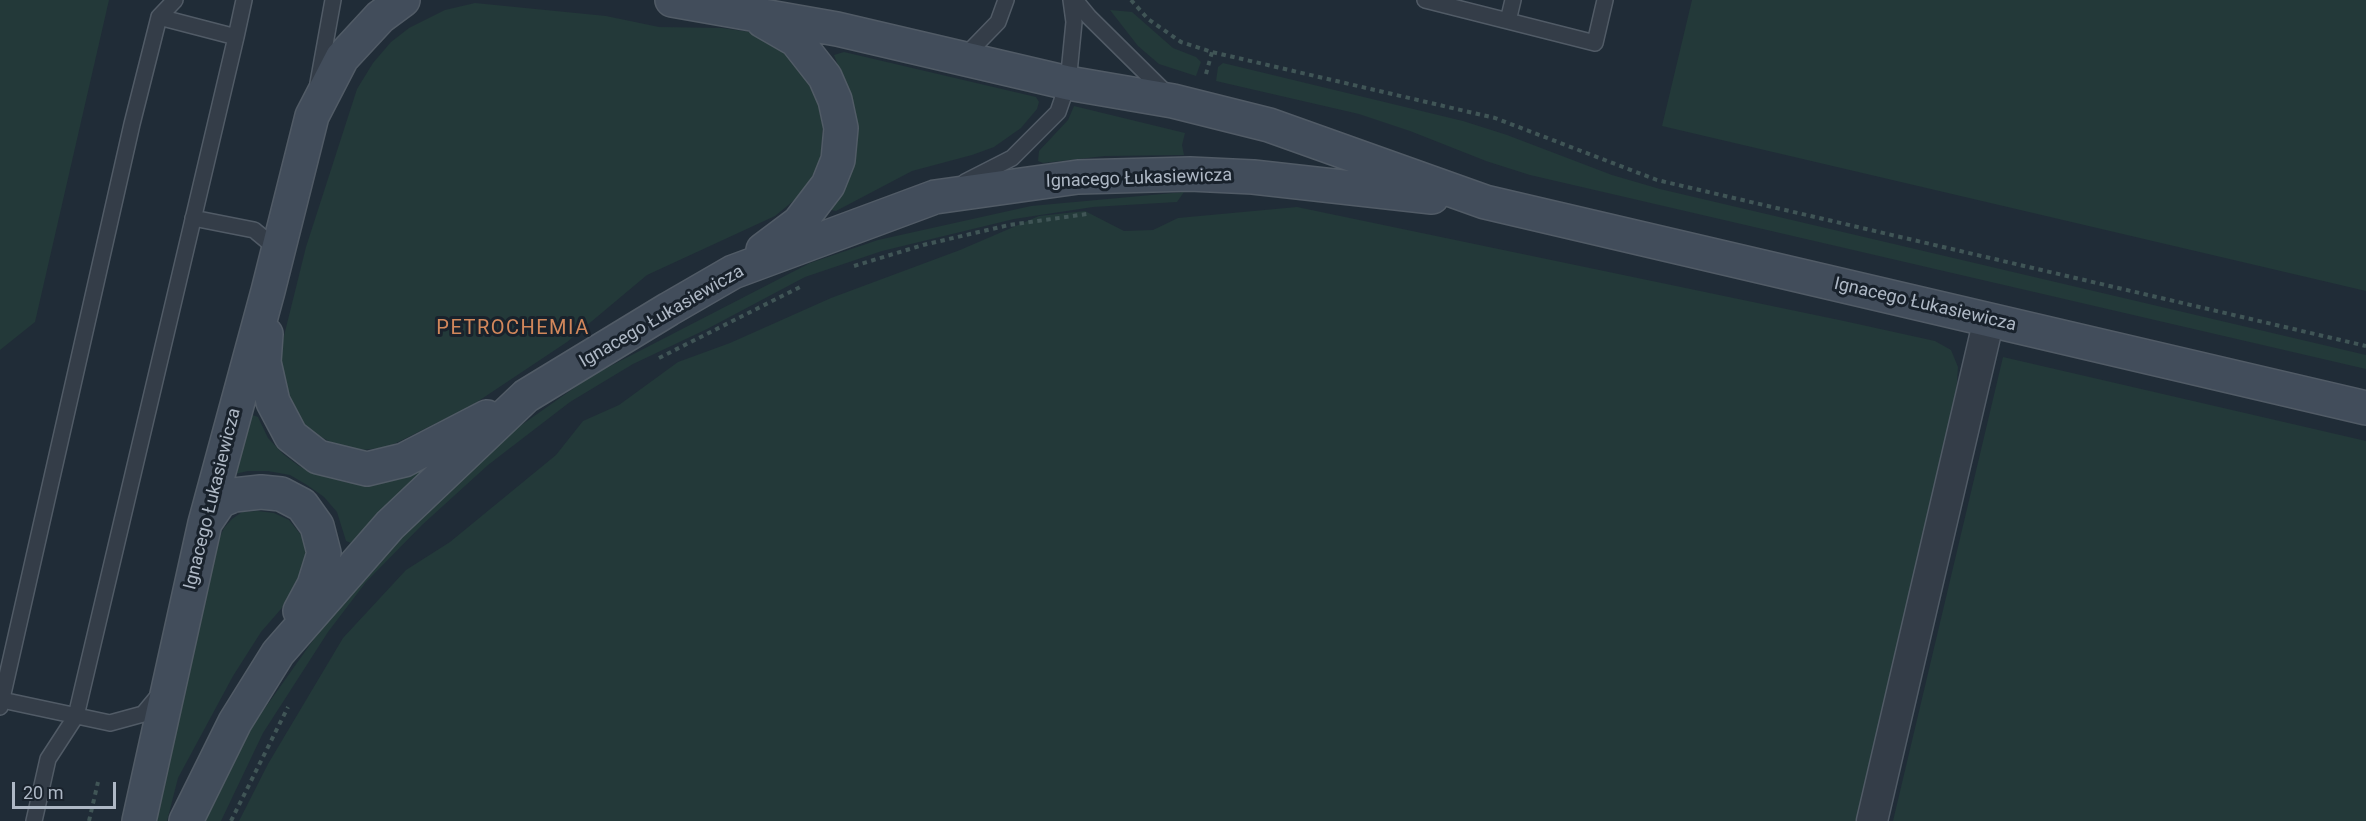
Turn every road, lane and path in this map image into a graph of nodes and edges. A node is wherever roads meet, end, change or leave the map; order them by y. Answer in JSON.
{"nodes":[{"id":1,"x":175,"y":0,"type":"edge"},
{"id":2,"x":333,"y":0,"type":"edge"},
{"id":3,"x":403,"y":0,"type":"edge"},
{"id":4,"x":672,"y":0,"type":"edge"},
{"id":5,"x":1006,"y":0,"type":"edge"},
{"id":6,"x":1073,"y":0,"type":"edge"},
{"id":7,"x":1131,"y":0,"type":"edge"},
{"id":8,"x":1513,"y":0,"type":"edge"},
{"id":9,"x":1605,"y":0,"type":"edge"},
{"id":10,"x":1431,"y":1,"type":"edge"},
{"id":11,"x":242,"y":3,"type":"edge"},
{"id":12,"x":752,"y":7,"type":"edge"},
{"id":13,"x":159,"y":17,"type":"junction"},
{"id":14,"x":1508,"y":21,"type":"junction"},
{"id":15,"x":236,"y":37,"type":"junction"},
{"id":16,"x":1212,"y":52,"type":"junction"},
{"id":17,"x":962,"y":59,"type":"junction"},
{"id":18,"x":1068,"y":83,"type":"junction"},
{"id":19,"x":1185,"y":104,"type":"junction"},
{"id":20,"x":312,"y":116,"type":"junction"},
{"id":21,"x":935,"y":197,"type":"junction"},
{"id":22,"x":1485,"y":202,"type":"junction"},
{"id":23,"x":1097,"y":212,"type":"dead end"},
{"id":24,"x":193,"y":218,"type":"junction"},
{"id":25,"x":277,"y":249,"type":"junction"},
{"id":26,"x":846,"y":269,"type":"dead end"},
{"id":27,"x":733,"y":272,"type":"junction"},
{"id":28,"x":806,"y":283,"type":"dead end"},
{"id":29,"x":268,"y":291,"type":"junction"},
{"id":30,"x":1989,"y":319,"type":"junction"},
{"id":31,"x":2366,"y":346,"type":"edge"},
{"id":32,"x":651,"y":362,"type":"dead end"},
{"id":33,"x":526,"y":396,"type":"junction"},
{"id":34,"x":2366,"y":408,"type":"edge"},
{"id":35,"x":205,"y":522,"type":"junction"},
{"id":36,"x":278,"y":652,"type":"junction"},
{"id":37,"x":170,"y":682,"type":"junction"},
{"id":38,"x":290,"y":703,"type":"dead end"},
{"id":39,"x":1,"y":704,"type":"edge"},
{"id":40,"x":76,"y":716,"type":"junction"},
{"id":41,"x":98,"y":782,"type":"dead end"},
{"id":42,"x":34,"y":821,"type":"edge"},
{"id":43,"x":89,"y":821,"type":"edge"},
{"id":44,"x":139,"y":821,"type":"edge"},
{"id":45,"x":186,"y":821,"type":"edge"},
{"id":46,"x":231,"y":821,"type":"edge"},
{"id":47,"x":1872,"y":821,"type":"edge"}],
"edges":[{"from":1,"to":13,"type":"lane"},
{"from":2,"to":20,"type":"lane"},
{"from":3,"to":20,"type":"main road","name":"Ignacego Łukasiewicza"},
{"from":4,"to":12,"type":"main road","name":"Ignacego Łukasiewicza"},
{"from":5,"to":17,"type":"lane"},
{"from":6,"to":18,"type":"lane"},
{"from":6,"to":19,"type":"lane"},
{"from":7,"to":16,"type":"path"},
{"from":8,"to":14,"type":"lane"},
{"from":9,"to":14,"type":"lane"},
{"from":10,"to":14,"type":"lane"},
{"from":11,"to":15,"type":"lane"},
{"from":12,"to":17,"type":"main road","name":"Ignacego Łukasiewicza"},
{"from":12,"to":27,"type":"main road"},
{"from":13,"to":15,"type":"lane"},
{"from":13,"to":39,"type":"lane"},
{"from":15,"to":24,"type":"lane"},
{"from":16,"to":19,"type":"path"},
{"from":16,"to":31,"type":"path"},
{"from":17,"to":18,"type":"main road","name":"Ignacego Łukasiewicza"},
{"from":18,"to":19,"type":"main road","name":"Ignacego Łukasiewicza"},
{"from":18,"to":21,"type":"lane"},
{"from":19,"to":22,"type":"main road","name":"Ignacego Łukasiewicza"},
{"from":20,"to":25,"type":"main road","name":"Ignacego Łukasiewicza"},
{"from":21,"to":22,"type":"main road","name":"Ignacego Łukasiewicza"},
{"from":21,"to":27,"type":"main road","name":"Ignacego Łukasiewicza"},
{"from":22,"to":30,"type":"main road","name":"Ignacego Łukasiewicza"},
{"from":23,"to":26,"type":"path"},
{"from":24,"to":25,"type":"lane"},
{"from":24,"to":40,"type":"lane"},
{"from":25,"to":29,"type":"main road","name":"Ignacego Łukasiewicza"},
{"from":27,"to":33,"type":"main road","name":"Ignacego Łukasiewicza"},
{"from":28,"to":32,"type":"path"},
{"from":29,"to":33,"type":"main road"},
{"from":29,"to":35,"type":"main road","name":"Ignacego Łukasiewicza"},
{"from":30,"to":34,"type":"main road","name":"Ignacego Łukasiewicza"},
{"from":30,"to":47,"type":"street"},
{"from":33,"to":36,"type":"main road","name":"Ignacego Łukasiewicza"},
{"from":35,"to":36,"type":"main road"},
{"from":35,"to":37,"type":"main road","name":"Ignacego Łukasiewicza"},
{"from":36,"to":45,"type":"main road","name":"Ignacego Łukasiewicza"},
{"from":37,"to":40,"type":"lane"},
{"from":37,"to":44,"type":"main road","name":"Ignacego Łukasiewicza"},
{"from":38,"to":46,"type":"path"},
{"from":39,"to":40,"type":"lane"},
{"from":40,"to":42,"type":"lane"},
{"from":41,"to":43,"type":"path"}]}
